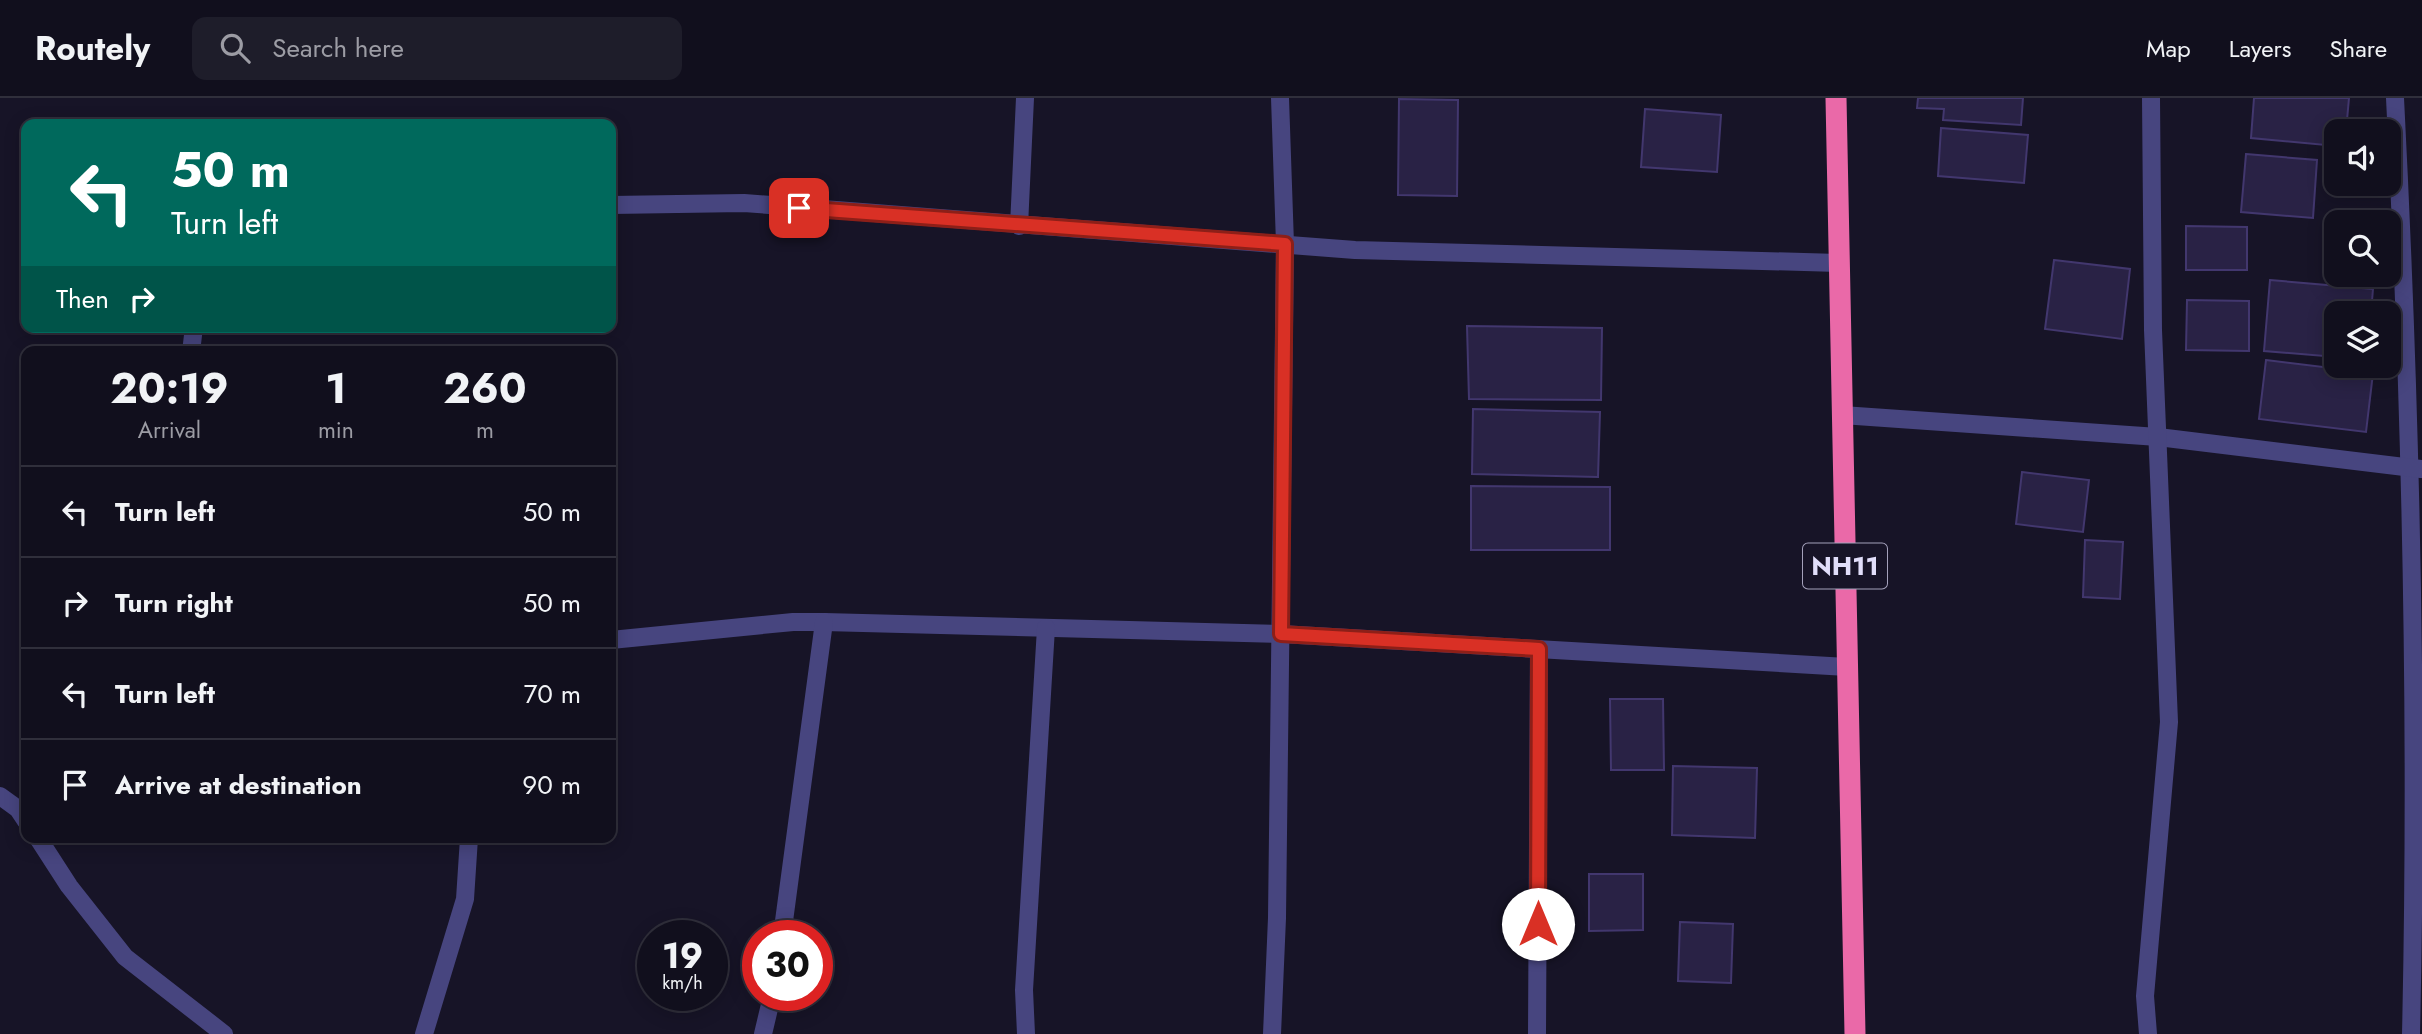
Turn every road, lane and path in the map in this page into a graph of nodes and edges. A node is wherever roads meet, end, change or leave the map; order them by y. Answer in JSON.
{"nodes":[{"id":1,"x":1025,"y":98,"type":"edge"},
{"id":2,"x":1280,"y":98,"type":"edge"},
{"id":3,"x":1836,"y":98,"type":"edge"},
{"id":4,"x":2151,"y":98,"type":"edge"},
{"id":5,"x":2395,"y":98,"type":"edge"},
{"id":6,"x":616,"y":205,"type":"edge"},
{"id":7,"x":1019,"y":226,"type":"junction"},
{"id":8,"x":1285,"y":244,"type":"junction"},
{"id":9,"x":1839,"y":263,"type":"junction"},
{"id":10,"x":1842,"y":415,"type":"junction"},
{"id":11,"x":2158,"y":438,"type":"junction"},
{"id":12,"x":2416,"y":468,"type":"edge"},
{"id":13,"x":824,"y":622,"type":"junction"},
{"id":14,"x":1046,"y":628,"type":"junction"},
{"id":15,"x":1281,"y":634,"type":"junction"},
{"id":16,"x":616,"y":640,"type":"edge"},
{"id":17,"x":1539,"y":649,"type":"junction"},
{"id":18,"x":1847,"y":667,"type":"junction"},
{"id":19,"x":0,"y":796,"type":"edge"},
{"id":20,"x":21,"y":814,"type":"edge"},
{"id":21,"x":41,"y":843,"type":"edge"},
{"id":22,"x":469,"y":843,"type":"edge"},
{"id":23,"x":784,"y":920,"type":"edge"},
{"id":24,"x":768,"y":1011,"type":"edge"},
{"id":25,"x":224,"y":1034,"type":"edge"},
{"id":26,"x":424,"y":1034,"type":"edge"},
{"id":27,"x":763,"y":1034,"type":"edge"},
{"id":28,"x":1026,"y":1034,"type":"edge"},
{"id":29,"x":1272,"y":1034,"type":"edge"},
{"id":30,"x":1537,"y":1034,"type":"edge"},
{"id":31,"x":1855,"y":1034,"type":"edge"},
{"id":32,"x":2148,"y":1034,"type":"edge"},
{"id":33,"x":2410,"y":1034,"type":"edge"}],
"edges":[{"from":1,"to":7,"type":"street"},
{"from":2,"to":8,"type":"street"},
{"from":3,"to":9,"type":"highway","number":"NH11"},
{"from":4,"to":11,"type":"street"},
{"from":5,"to":12,"type":"street"},
{"from":6,"to":7,"type":"street"},
{"from":7,"to":8,"type":"street"},
{"from":8,"to":9,"type":"street"},
{"from":8,"to":15,"type":"street"},
{"from":9,"to":10,"type":"highway","number":"NH11"},
{"from":10,"to":11,"type":"street"},
{"from":10,"to":18,"type":"highway","number":"NH11"},
{"from":11,"to":12,"type":"street"},
{"from":11,"to":32,"type":"street"},
{"from":12,"to":33,"type":"street"},
{"from":13,"to":14,"type":"street"},
{"from":13,"to":16,"type":"street"},
{"from":13,"to":23,"type":"street"},
{"from":14,"to":15,"type":"street"},
{"from":14,"to":28,"type":"street"},
{"from":15,"to":17,"type":"street"},
{"from":15,"to":29,"type":"street"},
{"from":17,"to":18,"type":"street"},
{"from":17,"to":30,"type":"street"},
{"from":18,"to":31,"type":"highway","number":"NH11"},
{"from":19,"to":20,"type":"street"},
{"from":21,"to":25,"type":"street"},
{"from":22,"to":26,"type":"street"},
{"from":24,"to":27,"type":"street"}]}
